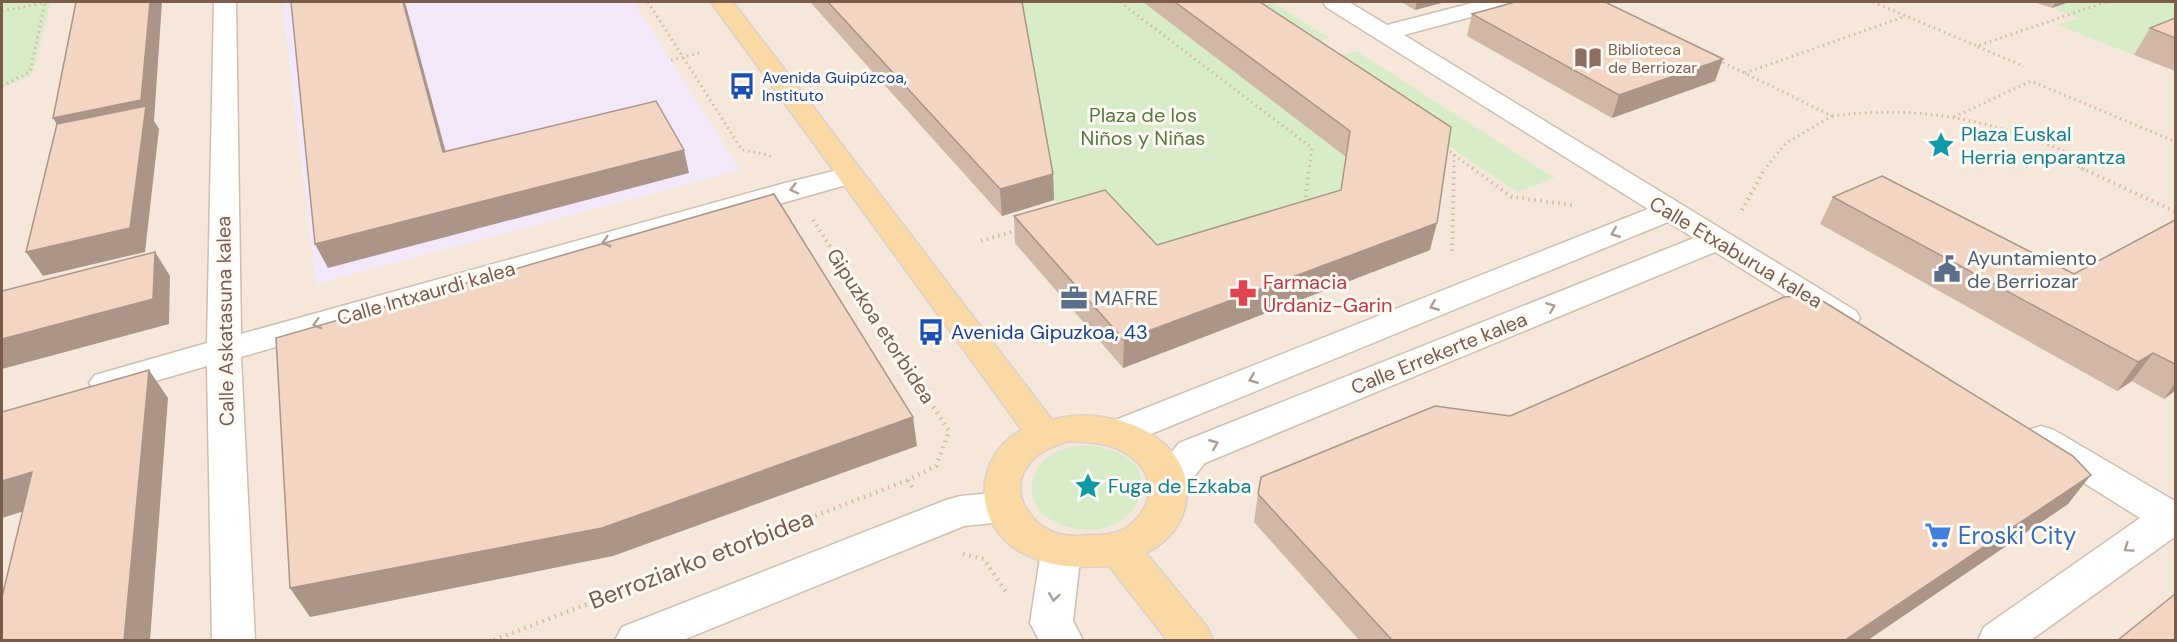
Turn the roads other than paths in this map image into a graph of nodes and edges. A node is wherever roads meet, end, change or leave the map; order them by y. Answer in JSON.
{"nodes":[{"id":1,"x":225,"y":2,"type":"edge"},
{"id":2,"x":722,"y":2,"type":"edge"},
{"id":3,"x":1334,"y":2,"type":"edge"},
{"id":4,"x":1500,"y":2,"type":"edge"},
{"id":5,"x":1384,"y":33,"type":"junction"},
{"id":6,"x":850,"y":175,"type":"junction"},
{"id":7,"x":1669,"y":211,"type":"junction"},
{"id":8,"x":1717,"y":240,"type":"junction"},
{"id":9,"x":1867,"y":332,"type":"edge"},
{"id":10,"x":224,"y":350,"type":"junction"},
{"id":11,"x":78,"y":391,"type":"edge"},
{"id":12,"x":2019,"y":426,"type":"edge"},
{"id":13,"x":1121,"y":432,"type":"junction"},
{"id":14,"x":1044,"y":435,"type":"junction"},
{"id":15,"x":1169,"y":479,"type":"junction"},
{"id":16,"x":1003,"y":507,"type":"junction"},
{"id":17,"x":2173,"y":518,"type":"edge"},
{"id":18,"x":1119,"y":549,"type":"junction"},
{"id":19,"x":1061,"y":551,"type":"junction"},
{"id":20,"x":1056,"y":632,"type":"edge"},
{"id":21,"x":233,"y":640,"type":"edge"},
{"id":22,"x":637,"y":640,"type":"edge"},
{"id":23,"x":1192,"y":640,"type":"edge"},
{"id":24,"x":1998,"y":640,"type":"edge"}],
"edges":[{"from":1,"to":10,"type":"street","name":"Calle Askatasuna kalea"},
{"from":2,"to":6,"type":"main road"},
{"from":3,"to":5,"type":"street","name":"Calle Etxaburua kalea"},
{"from":4,"to":5,"type":"street"},
{"from":5,"to":7,"type":"street","name":"Calle Etxaburua kalea"},
{"from":6,"to":10,"type":"street","name":"Calle Intxaurdi kalea","one_way":true},
{"from":6,"to":14,"type":"main road"},
{"from":7,"to":8,"type":"street","name":"Calle Etxaburua kalea"},
{"from":7,"to":13,"type":"street","one_way":true},
{"from":8,"to":9,"type":"street","name":"Calle Etxaburua kalea"},
{"from":15,"to":8,"type":"street","name":"Calle Errekerte kalea","one_way":true},
{"from":10,"to":11,"type":"street","name":"Calle Intxaurdi kalea"},
{"from":10,"to":21,"type":"street","name":"Calle Askatasuna kalea"},
{"from":12,"to":17,"type":"street"},
{"from":13,"to":14,"type":"main road"},
{"from":13,"to":15,"type":"main road"},
{"from":14,"to":16,"type":"main road"},
{"from":15,"to":18,"type":"main road"},
{"from":16,"to":19,"type":"main road"},
{"from":16,"to":22,"type":"street"},
{"from":17,"to":24,"type":"street","one_way":true},
{"from":18,"to":19,"type":"main road"},
{"from":18,"to":23,"type":"main road"},
{"from":19,"to":20,"type":"street","one_way":true}]}
